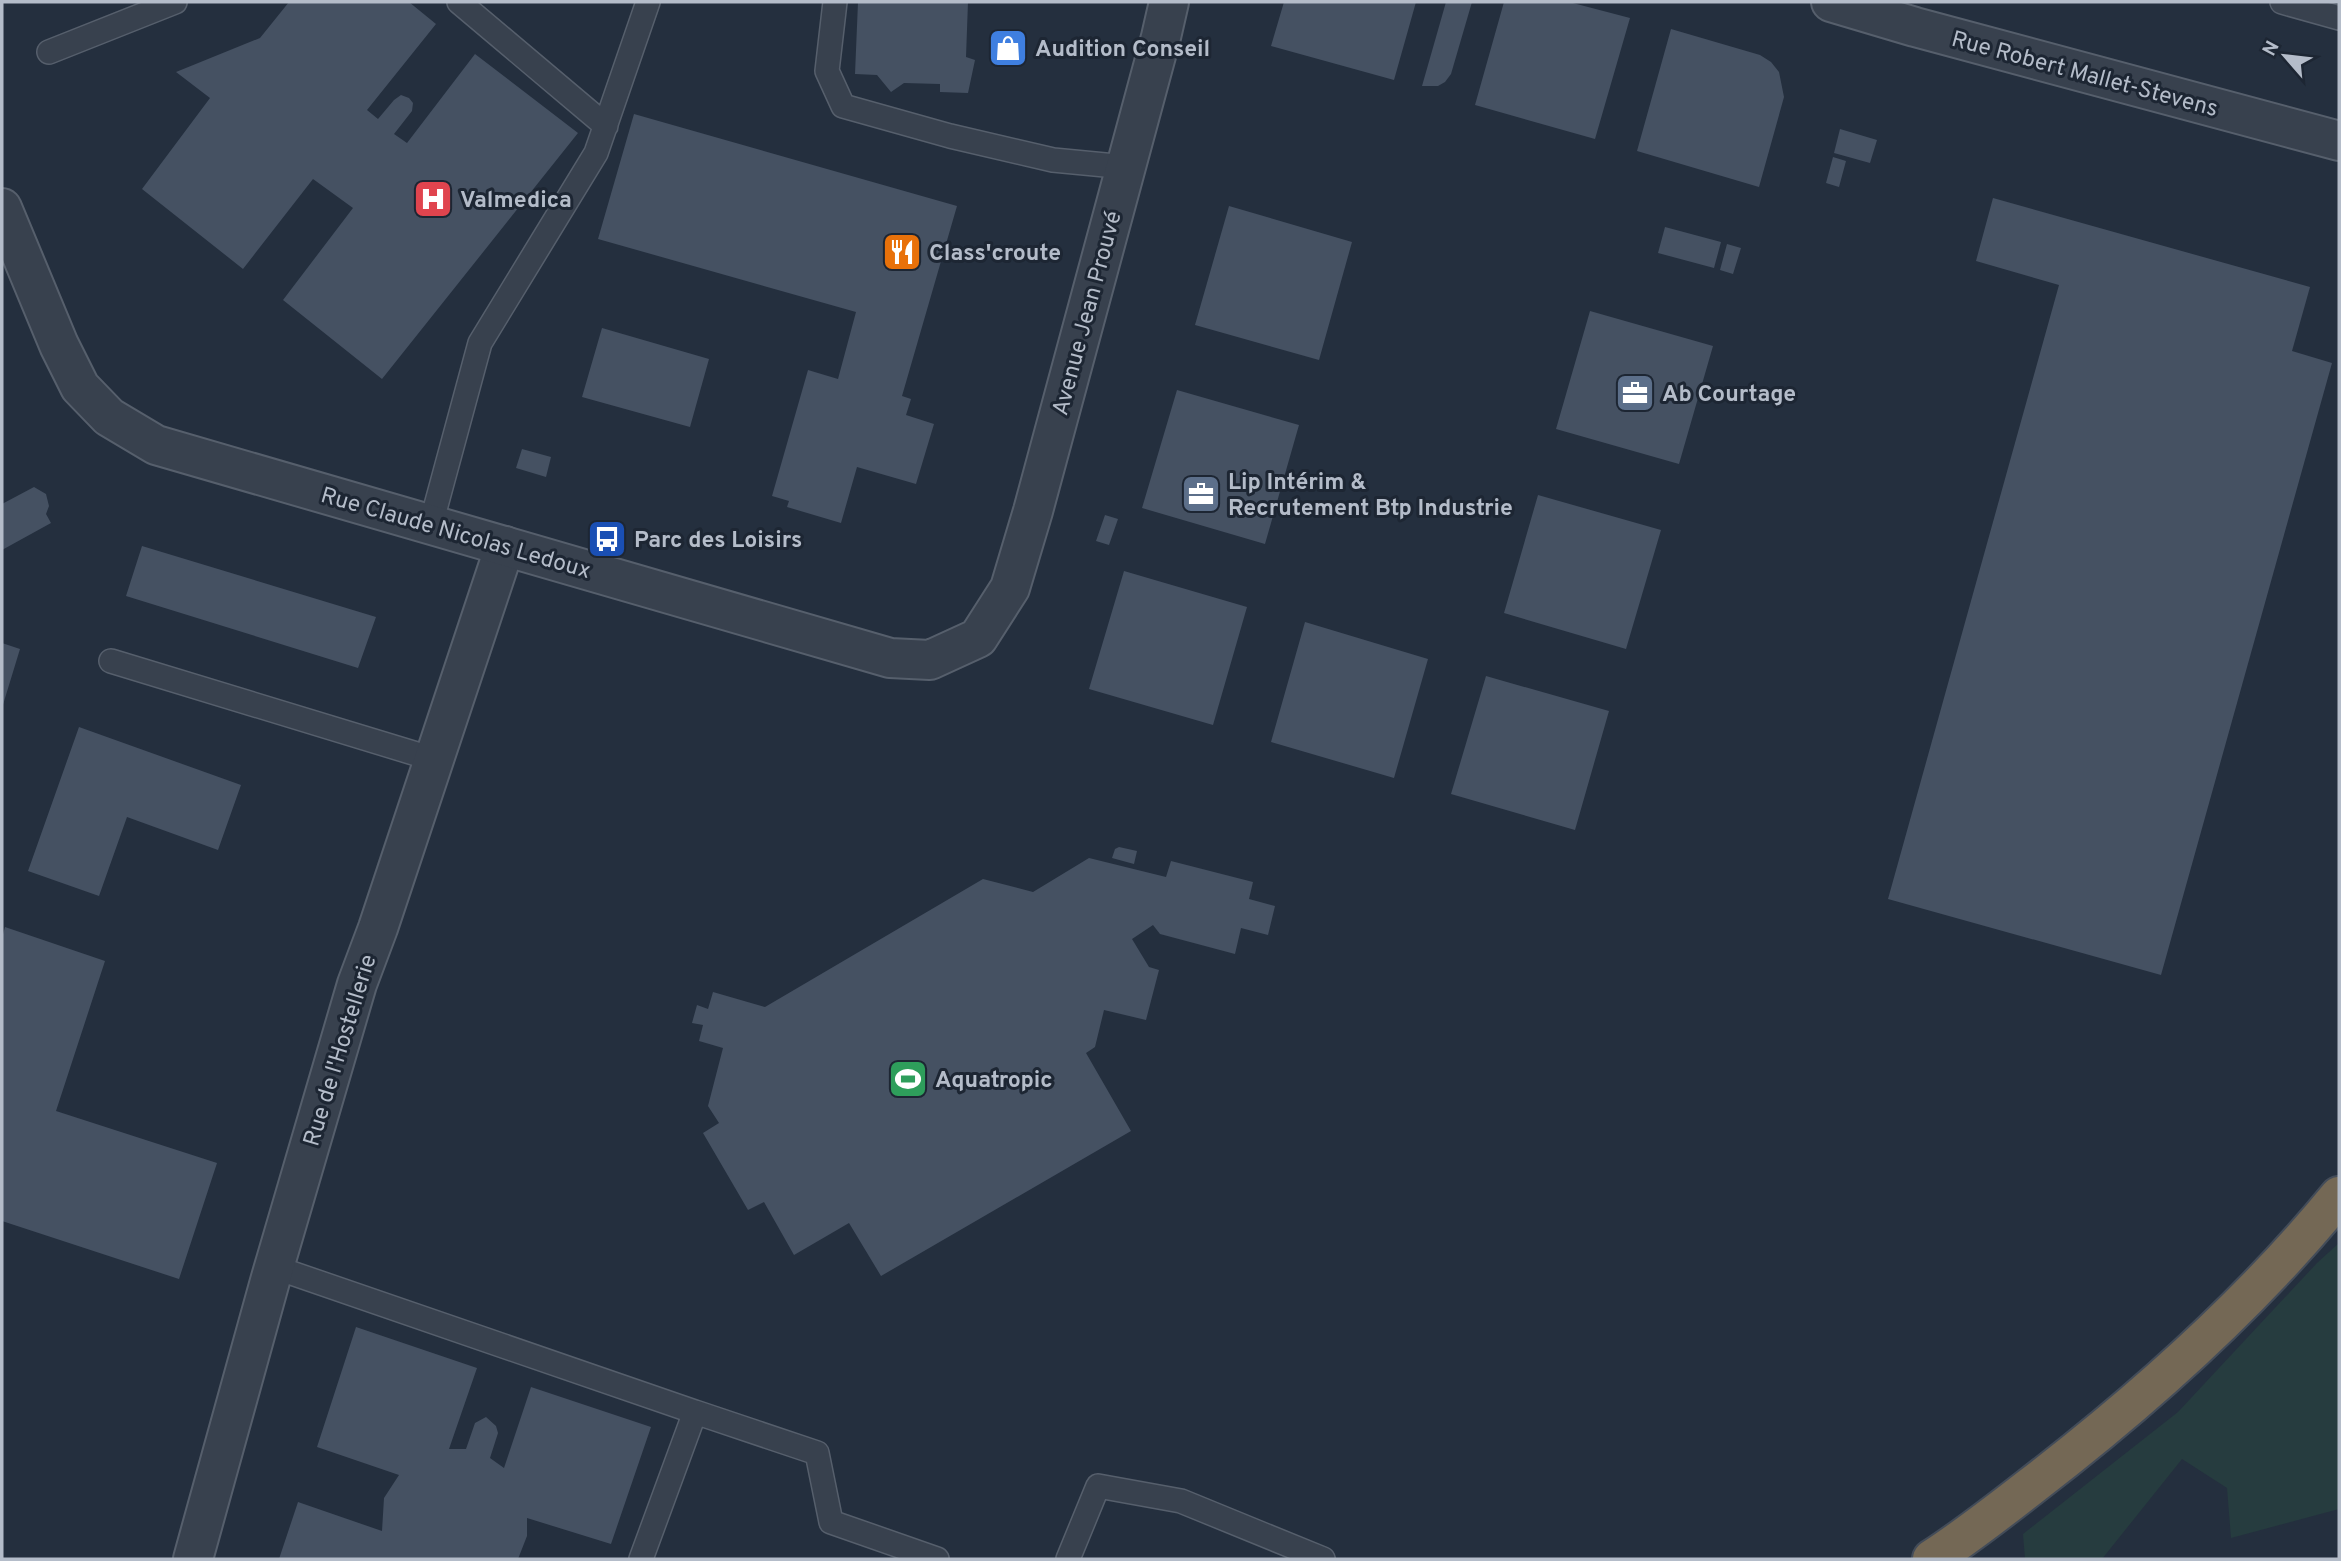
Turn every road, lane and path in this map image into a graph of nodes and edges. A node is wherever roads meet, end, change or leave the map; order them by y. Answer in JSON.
{"nodes":[{"id":1,"x":175,"y":2,"type":"edge"},
{"id":2,"x":459,"y":2,"type":"edge"},
{"id":3,"x":648,"y":2,"type":"edge"},
{"id":4,"x":835,"y":2,"type":"edge"},
{"id":5,"x":1831,"y":2,"type":"edge"},
{"id":6,"x":2282,"y":2,"type":"edge"},
{"id":7,"x":1172,"y":12,"type":"edge"},
{"id":8,"x":2339,"y":18,"type":"edge"},
{"id":9,"x":49,"y":52,"type":"dead end"},
{"id":10,"x":606,"y":126,"type":"junction"},
{"id":11,"x":2339,"y":141,"type":"edge"},
{"id":12,"x":1126,"y":167,"type":"junction"},
{"id":13,"x":2,"y":208,"type":"edge"},
{"id":14,"x":431,"y":524,"type":"junction"},
{"id":15,"x":505,"y":546,"type":"junction"},
{"id":16,"x":1010,"y":587,"type":"joint"},
{"id":17,"x":111,"y":661,"type":"dead end"},
{"id":18,"x":433,"y":759,"type":"junction"},
{"id":19,"x":2339,"y":1196,"type":"edge"},
{"id":20,"x":274,"y":1267,"type":"junction"},
{"id":21,"x":695,"y":1412,"type":"junction"},
{"id":22,"x":193,"y":1559,"type":"edge"},
{"id":23,"x":641,"y":1559,"type":"edge"},
{"id":24,"x":937,"y":1559,"type":"edge"},
{"id":25,"x":1068,"y":1559,"type":"edge"},
{"id":26,"x":1323,"y":1559,"type":"edge"},
{"id":27,"x":1932,"y":1559,"type":"edge"}],
"edges":[{"from":1,"to":9,"type":"lane"},
{"from":2,"to":10,"type":"lane"},
{"from":3,"to":10,"type":"lane"},
{"from":4,"to":12,"type":"lane"},
{"from":5,"to":11,"type":"street","name":"Rue Robert Mallet-Stevens"},
{"from":6,"to":8,"type":"lane"},
{"from":7,"to":12,"type":"street","name":"Avenue Jean Prouvé"},
{"from":10,"to":14,"type":"lane"},
{"from":12,"to":16,"type":"street","name":"Avenue Jean Prouvé"},
{"from":13,"to":14,"type":"street","name":"Rue Claude Nicolas Ledoux"},
{"from":14,"to":15,"type":"street","name":"Rue Claude Nicolas Ledoux"},
{"from":15,"to":16,"type":"street","name":"Rue Claude Nicolas Ledoux"},
{"from":15,"to":18,"type":"street","name":"Rue de l'Hostellerie"},
{"from":17,"to":18,"type":"lane"},
{"from":18,"to":20,"type":"street","name":"Rue de l'Hostellerie"},
{"from":19,"to":27,"type":"highway"},
{"from":20,"to":21,"type":"lane"},
{"from":20,"to":22,"type":"street","name":"Rue de l'Hostellerie"},
{"from":21,"to":23,"type":"lane"},
{"from":21,"to":24,"type":"lane"},
{"from":25,"to":26,"type":"lane"}]}
